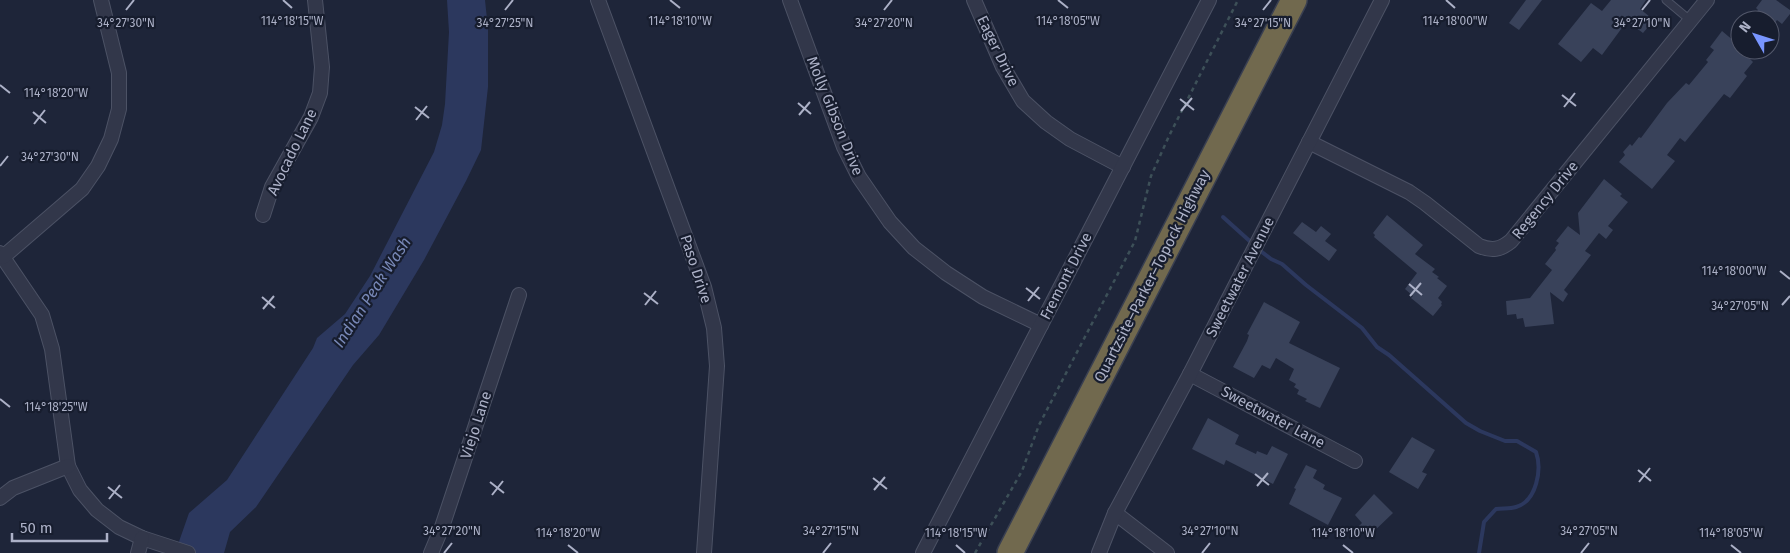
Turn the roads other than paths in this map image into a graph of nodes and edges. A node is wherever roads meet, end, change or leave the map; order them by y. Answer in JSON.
{"nodes":[{"id":1,"x":100,"y":0,"type":"edge"},
{"id":2,"x":316,"y":0,"type":"edge"},
{"id":3,"x":598,"y":0,"type":"edge"},
{"id":4,"x":790,"y":0,"type":"edge"},
{"id":5,"x":974,"y":0,"type":"edge"},
{"id":6,"x":1209,"y":0,"type":"edge"},
{"id":7,"x":1294,"y":0,"type":"edge"},
{"id":8,"x":1382,"y":0,"type":"edge"},
{"id":9,"x":1666,"y":0,"type":"edge"},
{"id":10,"x":1708,"y":0,"type":"edge"},
{"id":11,"x":1691,"y":20,"type":"junction"},
{"id":12,"x":1310,"y":142,"type":"junction"},
{"id":13,"x":1123,"y":167,"type":"junction"},
{"id":14,"x":263,"y":215,"type":"dead end"},
{"id":15,"x":2,"y":255,"type":"edge"},
{"id":16,"x":519,"y":295,"type":"dead end"},
{"id":17,"x":1041,"y":325,"type":"junction"},
{"id":18,"x":1190,"y":374,"type":"junction"},
{"id":19,"x":1355,"y":460,"type":"dead end"},
{"id":20,"x":68,"y":466,"type":"junction"},
{"id":21,"x":0,"y":498,"type":"edge"},
{"id":22,"x":1115,"y":513,"type":"junction"},
{"id":23,"x":142,"y":538,"type":"junction"},
{"id":24,"x":138,"y":553,"type":"edge"},
{"id":25,"x":188,"y":553,"type":"edge"},
{"id":26,"x":431,"y":553,"type":"edge"},
{"id":27,"x":704,"y":553,"type":"edge"},
{"id":28,"x":923,"y":553,"type":"edge"},
{"id":29,"x":1010,"y":553,"type":"edge"},
{"id":30,"x":1099,"y":553,"type":"edge"},
{"id":31,"x":1167,"y":553,"type":"edge"}],
"edges":[{"from":1,"to":15,"type":"street"},
{"from":2,"to":14,"type":"street","name":"Avocado Lane"},
{"from":3,"to":27,"type":"street","name":"Paso Drive"},
{"from":4,"to":17,"type":"street","name":"Molly Gibson Drive"},
{"from":5,"to":13,"type":"street","name":"Eager Drive"},
{"from":6,"to":13,"type":"street","name":"Fremont Drive"},
{"from":7,"to":29,"type":"highway","name":"Quartzsite–Parker–Topock Highway"},
{"from":8,"to":12,"type":"street","name":"Sweetwater Avenue"},
{"from":9,"to":11,"type":"lane"},
{"from":10,"to":11,"type":"street","name":"Regency Drive"},
{"from":11,"to":12,"type":"street","name":"Regency Drive"},
{"from":12,"to":18,"type":"street","name":"Sweetwater Avenue"},
{"from":13,"to":17,"type":"street","name":"Fremont Drive"},
{"from":15,"to":20,"type":"street"},
{"from":16,"to":26,"type":"street","name":"Viejo Lane"},
{"from":17,"to":28,"type":"street","name":"Fremont Drive"},
{"from":18,"to":19,"type":"street","name":"Sweetwater Lane"},
{"from":18,"to":22,"type":"street","name":"Sweetwater Avenue"},
{"from":20,"to":21,"type":"street"},
{"from":20,"to":23,"type":"street"},
{"from":22,"to":30,"type":"street","name":"Sweetwater Avenue"},
{"from":22,"to":31,"type":"street"},
{"from":23,"to":24,"type":"street"},
{"from":23,"to":25,"type":"street"}]}
